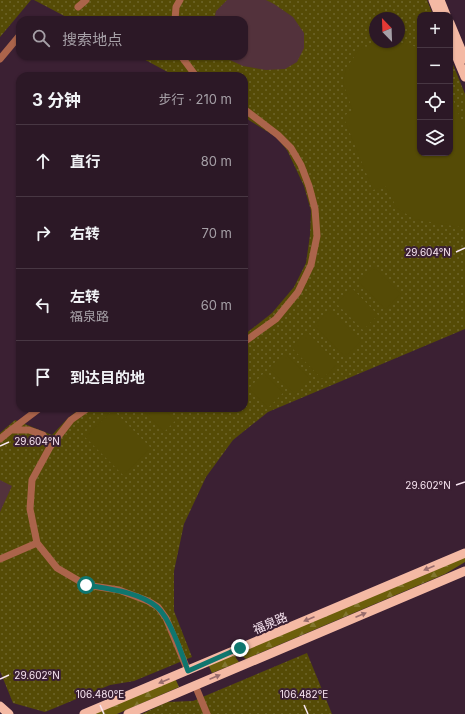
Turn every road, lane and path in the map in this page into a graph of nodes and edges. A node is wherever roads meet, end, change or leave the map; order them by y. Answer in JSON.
{"nodes":[{"id":1,"x":86,"y":0,"type":"edge"},
{"id":2,"x":180,"y":0,"type":"edge"},
{"id":3,"x":433,"y":0,"type":"edge"},
{"id":4,"x":440,"y":0,"type":"edge"},
{"id":5,"x":78,"y":7,"type":"dead end"},
{"id":6,"x":438,"y":12,"type":"edge"},
{"id":7,"x":445,"y":12,"type":"edge"},
{"id":8,"x":175,"y":16,"type":"edge"},
{"id":9,"x":453,"y":31,"type":"edge"},
{"id":10,"x":16,"y":40,"type":"edge"},
{"id":11,"x":453,"y":48,"type":"edge"},
{"id":12,"x":0,"y":59,"type":"edge"},
{"id":13,"x":465,"y":59,"type":"edge"},
{"id":14,"x":184,"y":60,"type":"edge"},
{"id":15,"x":193,"y":72,"type":"edge"},
{"id":16,"x":465,"y":77,"type":"edge"},
{"id":17,"x":248,"y":112,"type":"edge"},
{"id":18,"x":248,"y":339,"type":"edge"},
{"id":19,"x":35,"y":412,"type":"edge"},
{"id":20,"x":82,"y":412,"type":"edge"},
{"id":21,"x":11,"y":430,"type":"junction"},
{"id":22,"x":0,"y":439,"type":"edge"},
{"id":23,"x":50,"y":447,"type":"junction"},
{"id":24,"x":38,"y":543,"type":"junction"},
{"id":25,"x":465,"y":553,"type":"edge"},
{"id":26,"x":0,"y":558,"type":"edge"},
{"id":27,"x":465,"y":571,"type":"edge"},
{"id":28,"x":240,"y":648,"type":"junction"},
{"id":29,"x":247,"y":663,"type":"junction"},
{"id":30,"x":188,"y":671,"type":"junction"},
{"id":31,"x":195,"y":685,"type":"junction"},
{"id":32,"x":0,"y":706,"type":"edge"},
{"id":33,"x":0,"y":711,"type":"edge"},
{"id":34,"x":1,"y":714,"type":"edge"},
{"id":35,"x":9,"y":714,"type":"edge"},
{"id":36,"x":84,"y":714,"type":"edge"},
{"id":37,"x":128,"y":714,"type":"edge"},
{"id":38,"x":208,"y":714,"type":"edge"}],
"edges":[{"from":1,"to":5,"type":"street"},
{"from":2,"to":8,"type":"street"},
{"from":3,"to":6,"type":"main road"},
{"from":4,"to":7,"type":"main road"},
{"from":9,"to":13,"type":"main road"},
{"from":10,"to":12,"type":"street"},
{"from":11,"to":16,"type":"main road"},
{"from":14,"to":15,"type":"street"},
{"from":17,"to":18,"type":"street"},
{"from":19,"to":21,"type":"street"},
{"from":20,"to":23,"type":"street"},
{"from":21,"to":22,"type":"street"},
{"from":21,"to":23,"type":"street"},
{"from":23,"to":24,"type":"street"},
{"from":24,"to":26,"type":"street"},
{"from":24,"to":30,"type":"street"},
{"from":25,"to":28,"type":"main road","name":"福泉路","one_way":true},
{"from":29,"to":27,"type":"main road","one_way":true},
{"from":28,"to":29,"type":"main road"},
{"from":28,"to":30,"type":"main road","name":"福泉路"},
{"from":31,"to":29,"type":"main road","one_way":true},
{"from":30,"to":36,"type":"main road","name":"福泉路","one_way":true},
{"from":31,"to":37,"type":"main road"},
{"from":31,"to":38,"type":"street"},
{"from":32,"to":35,"type":"main road"},
{"from":33,"to":34,"type":"main road"}]}
